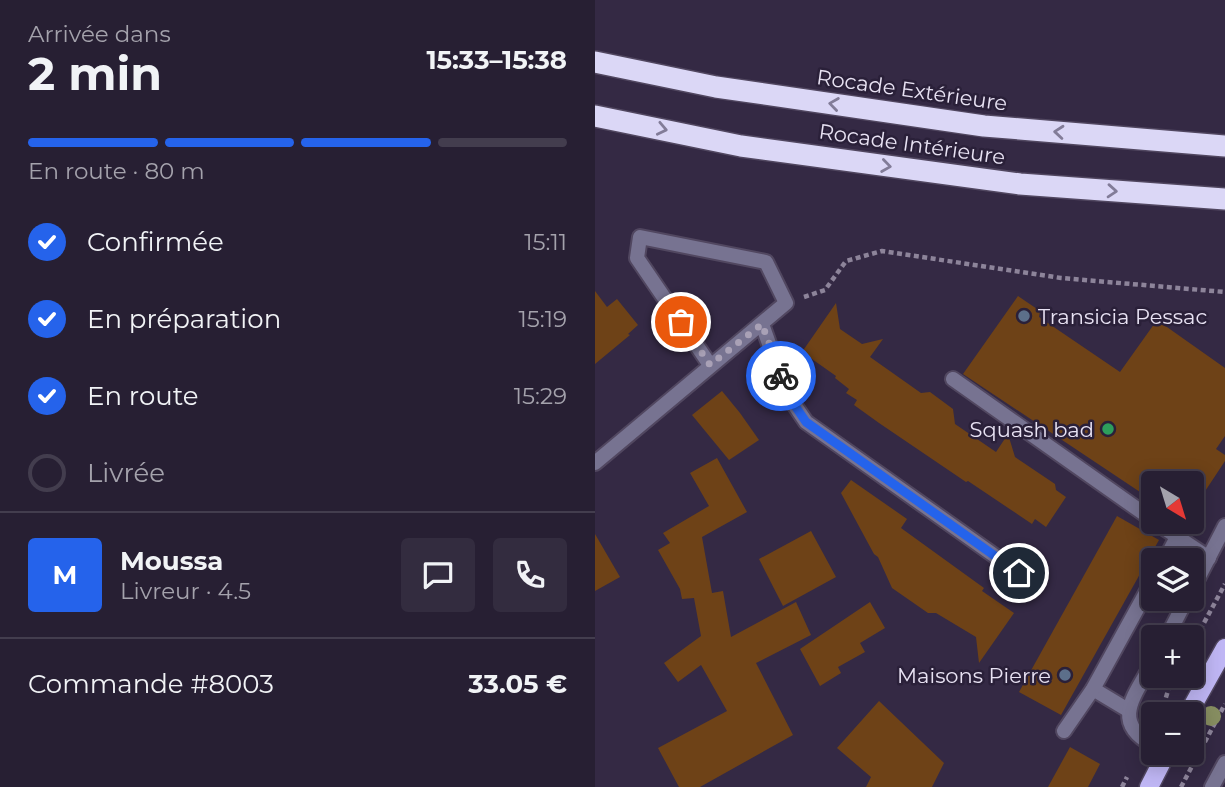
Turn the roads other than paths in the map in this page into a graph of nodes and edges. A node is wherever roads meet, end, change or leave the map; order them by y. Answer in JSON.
{"nodes":[{"id":1,"x":595,"y":62,"type":"edge"},
{"id":2,"x":595,"y":116,"type":"edge"},
{"id":3,"x":1225,"y":146,"type":"edge"},
{"id":4,"x":1225,"y":200,"type":"edge"},
{"id":5,"x":762,"y":324,"type":"junction"},
{"id":6,"x":710,"y":365,"type":"junction"},
{"id":7,"x":953,"y":379,"type":"dead end"},
{"id":8,"x":595,"y":463,"type":"edge"},
{"id":9,"x":1141,"y":512,"type":"edge"},
{"id":10,"x":1225,"y":526,"type":"edge"},
{"id":11,"x":1173,"y":534,"type":"edge"},
{"id":12,"x":1177,"y":537,"type":"junction"},
{"id":13,"x":1171,"y":548,"type":"edge"},
{"id":14,"x":1209,"y":558,"type":"junction"},
{"id":15,"x":1204,"y":567,"type":"edge"},
{"id":16,"x":1019,"y":573,"type":"dead end"},
{"id":17,"x":1141,"y":602,"type":"edge"},
{"id":18,"x":1225,"y":648,"type":"edge"},
{"id":19,"x":1141,"y":685,"type":"edge"},
{"id":20,"x":1093,"y":689,"type":"junction"},
{"id":21,"x":1195,"y":702,"type":"edge"},
{"id":22,"x":1128,"y":710,"type":"junction"},
{"id":23,"x":1064,"y":731,"type":"dead end"},
{"id":24,"x":1141,"y":736,"type":"edge"},
{"id":25,"x":1225,"y":763,"type":"edge"},
{"id":26,"x":1158,"y":765,"type":"edge"},
{"id":27,"x":1149,"y":787,"type":"edge"},
{"id":28,"x":1212,"y":787,"type":"edge"}],
"edges":[{"from":3,"to":1,"type":"highway","name":"Rocade Extérieure","one_way":true},
{"from":2,"to":4,"type":"highway","name":"Rocade Intérieure","one_way":true},
{"from":5,"to":6,"type":"street"},
{"from":5,"to":6,"type":"street"},
{"from":5,"to":16,"type":"street"},
{"from":6,"to":8,"type":"street"},
{"from":7,"to":9,"type":"street"},
{"from":10,"to":14,"type":"street"},
{"from":11,"to":12,"type":"street"},
{"from":12,"to":13,"type":"street"},
{"from":12,"to":14,"type":"street"},
{"from":14,"to":15,"type":"street"},
{"from":17,"to":20,"type":"street"},
{"from":18,"to":21,"type":"main road"},
{"from":19,"to":22,"type":"street"},
{"from":20,"to":22,"type":"street"},
{"from":20,"to":23,"type":"street"},
{"from":22,"to":24,"type":"street"},
{"from":25,"to":28,"type":"street"},
{"from":26,"to":27,"type":"main road"}]}
